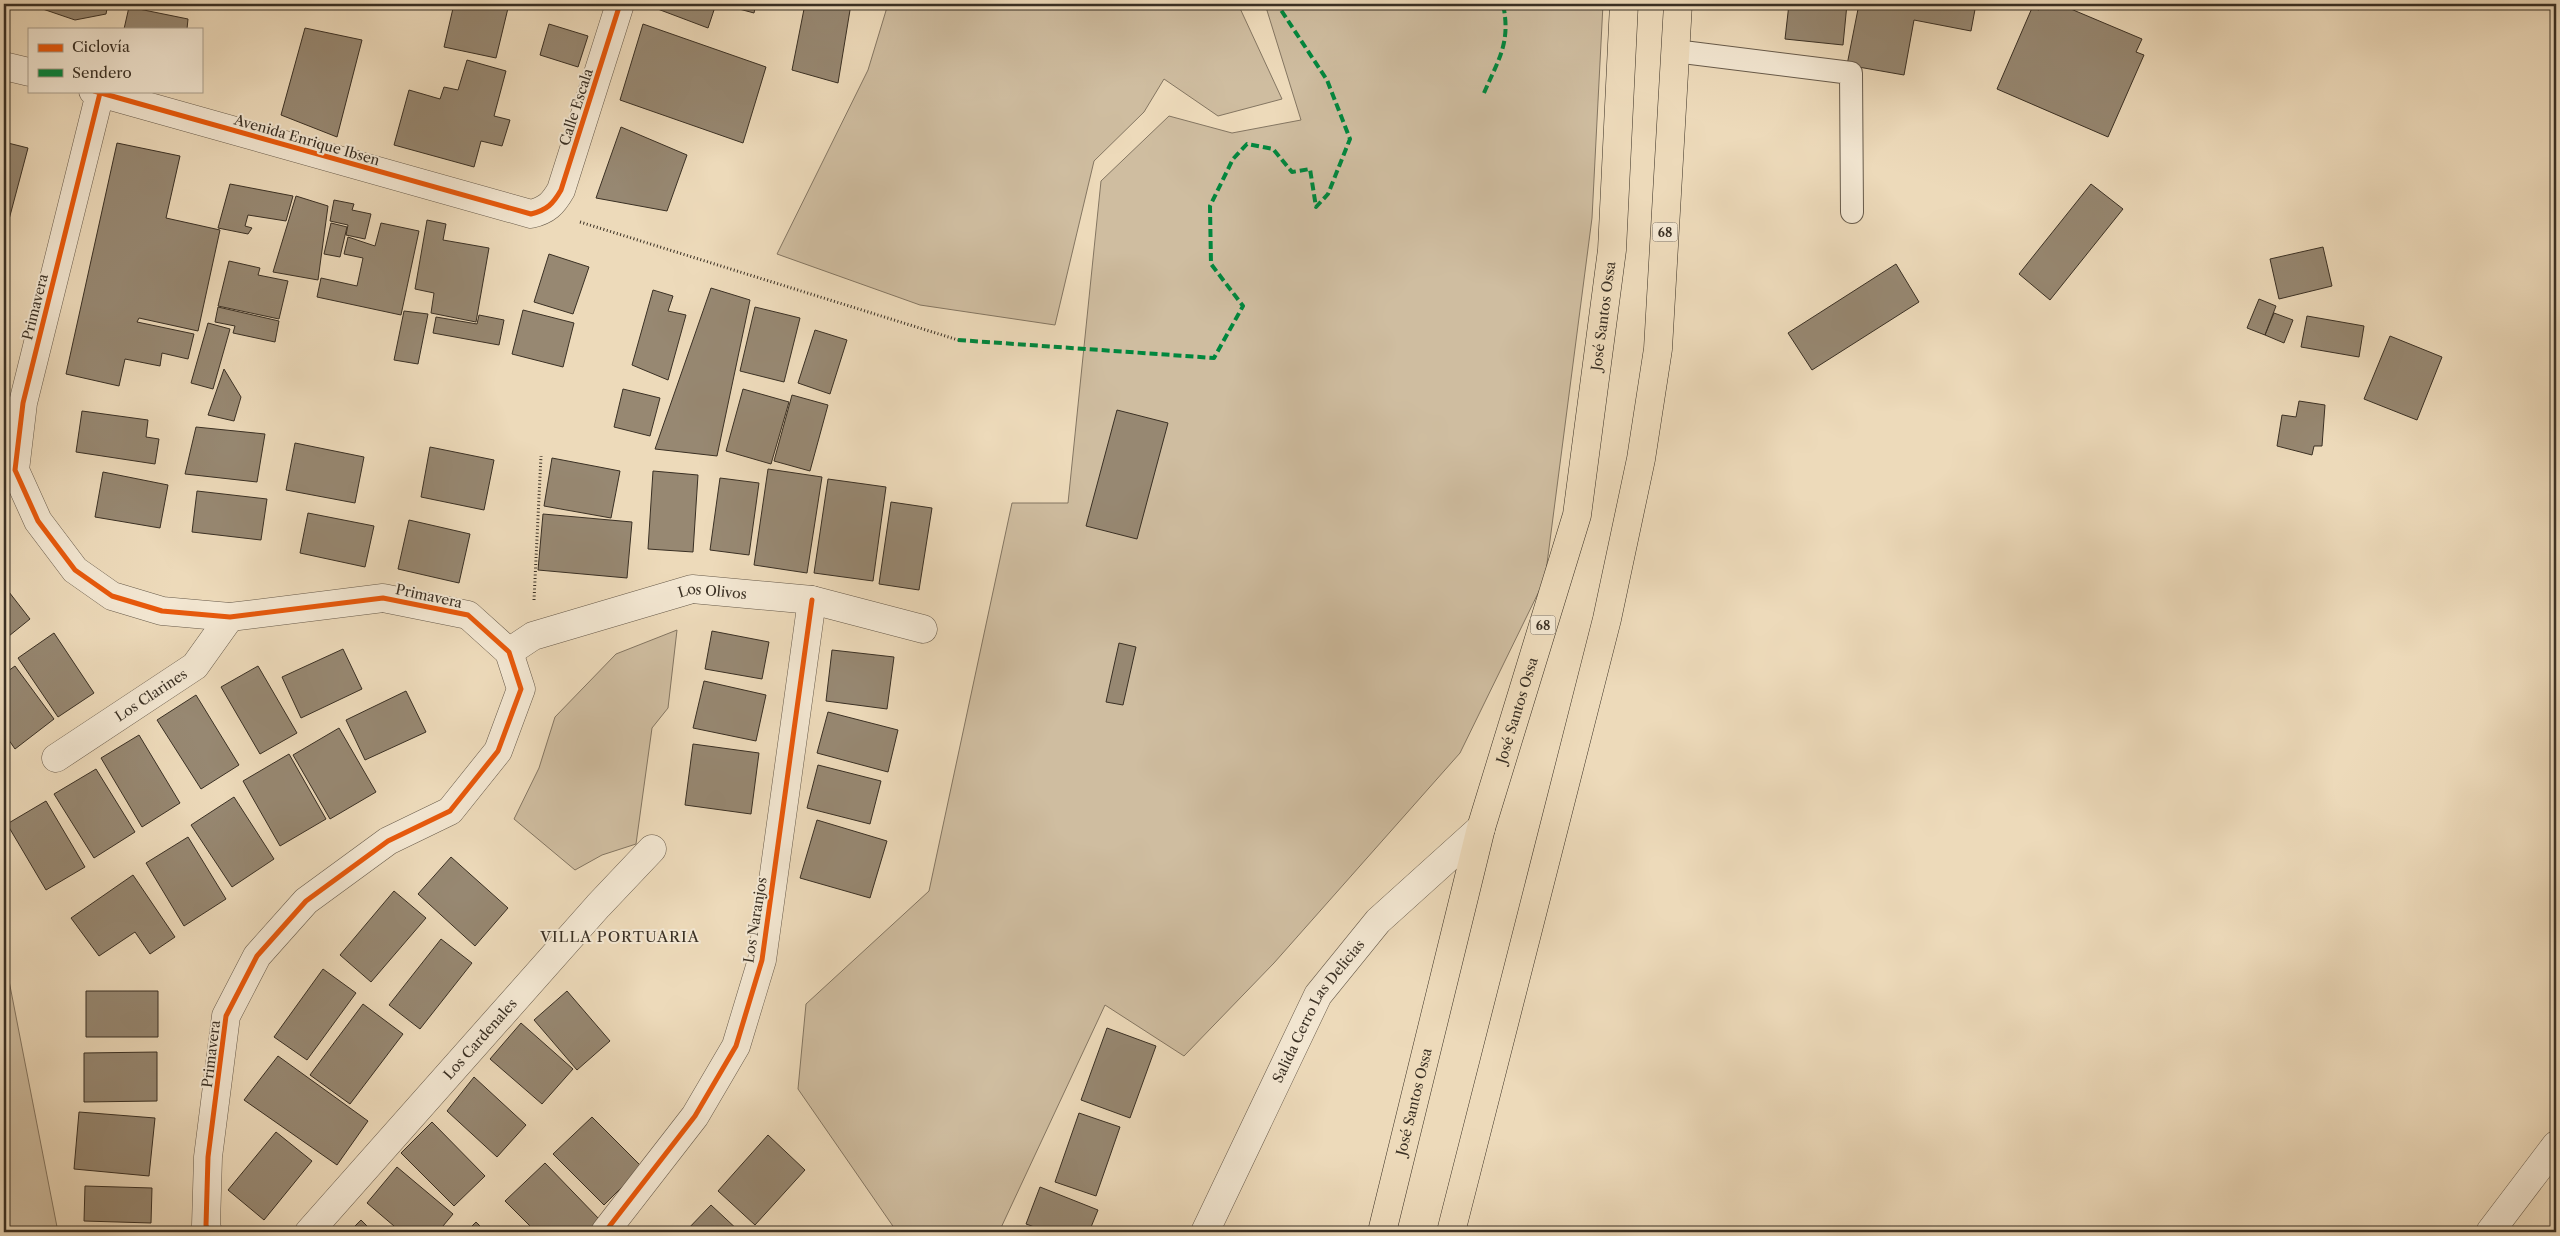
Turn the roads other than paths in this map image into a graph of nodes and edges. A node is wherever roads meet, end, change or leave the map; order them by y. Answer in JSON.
{"nodes":[{"id":1,"x":620,"y":4,"type":"edge"},
{"id":2,"x":1624,"y":4,"type":"edge"},
{"id":3,"x":1678,"y":4,"type":"edge"},
{"id":4,"x":1675,"y":51,"type":"junction"},
{"id":5,"x":4,"y":66,"type":"edge"},
{"id":6,"x":28,"y":72,"type":"edge"},
{"id":7,"x":97,"y":92,"type":"edge"},
{"id":8,"x":543,"y":211,"type":"joint"},
{"id":9,"x":1852,"y":212,"type":"dead end"},
{"id":10,"x":812,"y":600,"type":"junction"},
{"id":11,"x":230,"y":617,"type":"junction"},
{"id":12,"x":923,"y":629,"type":"dead end"},
{"id":13,"x":509,"y":652,"type":"junction"},
{"id":14,"x":56,"y":758,"type":"dead end"},
{"id":15,"x":1481,"y":828,"type":"junction"},
{"id":16,"x":652,"y":849,"type":"dead end"},
{"id":17,"x":2553,"y":1156,"type":"edge"},
{"id":18,"x":208,"y":1232,"type":"edge"},
{"id":19,"x":309,"y":1232,"type":"edge"},
{"id":20,"x":605,"y":1232,"type":"edge"},
{"id":21,"x":1205,"y":1232,"type":"edge"},
{"id":22,"x":1382,"y":1232,"type":"edge"},
{"id":23,"x":1451,"y":1232,"type":"edge"},
{"id":24,"x":2490,"y":1232,"type":"edge"}],
"edges":[{"from":1,"to":8,"type":"street","name":"Calle Escala"},
{"from":2,"to":15,"type":"highway","name":"José Santos Ossa","number":"68"},
{"from":3,"to":4,"type":"highway","number":"68"},
{"from":4,"to":9,"type":"lane"},
{"from":4,"to":23,"type":"highway","number":"68"},
{"from":5,"to":6,"type":"street"},
{"from":7,"to":8,"type":"street","name":"Avenida Enrique Ibsen"},
{"from":7,"to":11,"type":"street","name":"Primavera"},
{"from":10,"to":12,"type":"street","name":"Los Olivos"},
{"from":10,"to":13,"type":"street","name":"Los Olivos"},
{"from":10,"to":20,"type":"street","name":"Los Naranjos"},
{"from":11,"to":13,"type":"street","name":"Primavera"},
{"from":11,"to":14,"type":"street","name":"Los Clarines"},
{"from":13,"to":18,"type":"street","name":"Primavera"},
{"from":15,"to":21,"type":"street","name":"Salida Cerro Las Delicias"},
{"from":15,"to":22,"type":"highway","name":"José Santos Ossa","number":"68"},
{"from":16,"to":19,"type":"street","name":"Los Cardenales"},
{"from":17,"to":24,"type":"street"}]}
